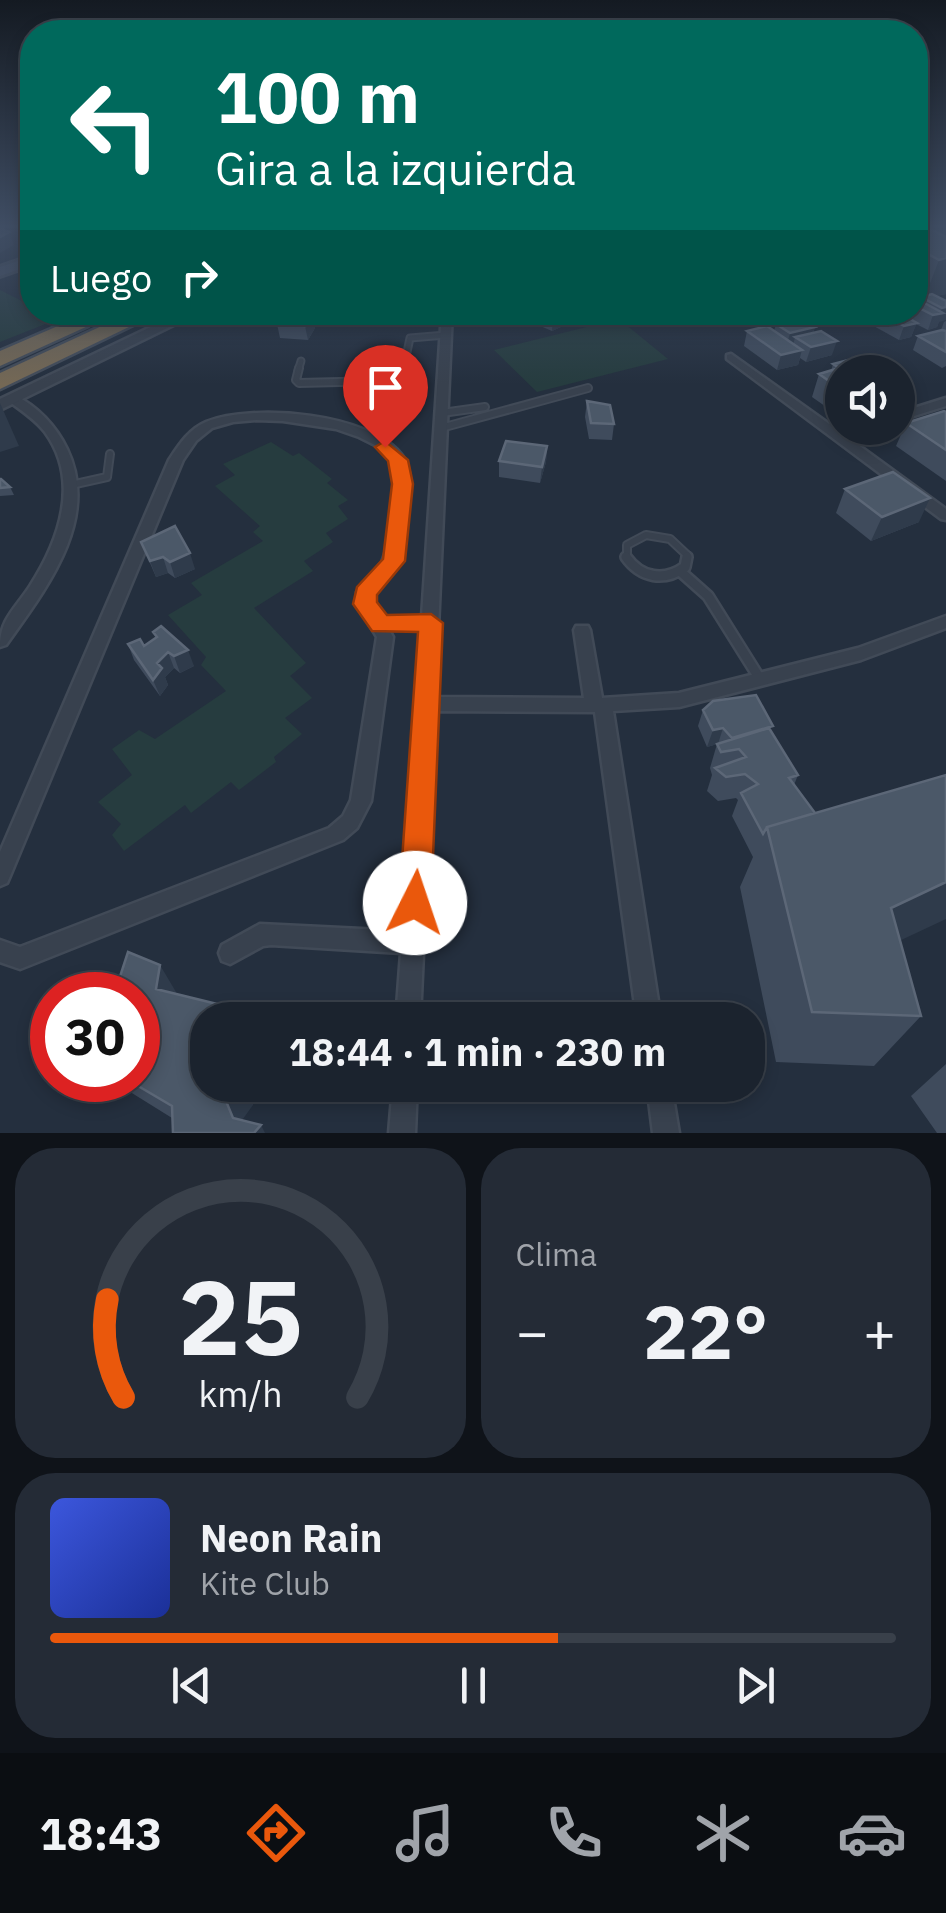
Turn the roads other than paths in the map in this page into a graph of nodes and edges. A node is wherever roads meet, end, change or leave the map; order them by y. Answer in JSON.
{"nodes":[{"id":1,"x":66,"y":325,"type":"edge"},
{"id":2,"x":73,"y":325,"type":"edge"},
{"id":3,"x":122,"y":325,"type":"edge"},
{"id":4,"x":164,"y":325,"type":"edge"},
{"id":5,"x":446,"y":325,"type":"edge"},
{"id":6,"x":446,"y":335,"type":"junction"},
{"id":7,"x":0,"y":350,"type":"edge"},
{"id":8,"x":731,"y":357,"type":"dead end"},
{"id":9,"x":0,"y":359,"type":"edge"},
{"id":10,"x":301,"y":360,"type":"dead end"},
{"id":11,"x":588,"y":388,"type":"dead end"},
{"id":12,"x":5,"y":395,"type":"edge"},
{"id":13,"x":946,"y":402,"type":"edge"},
{"id":14,"x":485,"y":407,"type":"dead end"},
{"id":15,"x":930,"y":407,"type":"junction"},
{"id":16,"x":915,"y":412,"type":"edge"},
{"id":17,"x":946,"y":416,"type":"edge"},
{"id":18,"x":442,"y":421,"type":"junction"},
{"id":19,"x":825,"y":426,"type":"edge"},
{"id":20,"x":850,"y":445,"type":"edge"},
{"id":21,"x":110,"y":454,"type":"dead end"},
{"id":22,"x":71,"y":485,"type":"junction"},
{"id":23,"x":946,"y":516,"type":"edge"},
{"id":24,"x":680,"y":572,"type":"junction"},
{"id":25,"x":946,"y":622,"type":"edge"},
{"id":26,"x":431,"y":623,"type":"junction"},
{"id":27,"x":381,"y":624,"type":"junction"},
{"id":28,"x":582,"y":630,"type":"dead end"},
{"id":29,"x":0,"y":641,"type":"edge"},
{"id":30,"x":760,"y":679,"type":"junction"},
{"id":31,"x":426,"y":704,"type":"junction"},
{"id":32,"x":598,"y":705,"type":"junction"},
{"id":33,"x":0,"y":876,"type":"edge"},
{"id":34,"x":413,"y":943,"type":"junction"},
{"id":35,"x":0,"y":951,"type":"edge"},
{"id":36,"x":230,"y":953,"type":"dead end"},
{"id":37,"x":409,"y":1002,"type":"edge"},
{"id":38,"x":646,"y":1002,"type":"edge"},
{"id":39,"x":404,"y":1102,"type":"edge"},
{"id":40,"x":661,"y":1102,"type":"edge"},
{"id":41,"x":402,"y":1133,"type":"edge"},
{"id":42,"x":666,"y":1133,"type":"edge"}],
"edges":[{"from":1,"to":7,"type":"highway"},
{"from":2,"to":9,"type":"highway"},
{"from":3,"to":12,"type":"highway"},
{"from":4,"to":12,"type":"street"},
{"from":5,"to":6,"type":"street"},
{"from":6,"to":10,"type":"lane"},
{"from":6,"to":18,"type":"street"},
{"from":8,"to":19,"type":"street"},
{"from":11,"to":18,"type":"lane"},
{"from":12,"to":22,"type":"street"},
{"from":13,"to":15,"type":"street"},
{"from":14,"to":18,"type":"lane"},
{"from":15,"to":16,"type":"street"},
{"from":15,"to":17,"type":"street"},
{"from":18,"to":26,"type":"street"},
{"from":20,"to":23,"type":"street"},
{"from":21,"to":22,"type":"lane"},
{"from":22,"to":29,"type":"street"},
{"from":24,"to":24,"type":"lane"},
{"from":24,"to":30,"type":"lane"},
{"from":25,"to":30,"type":"street"},
{"from":26,"to":27,"type":"street"},
{"from":26,"to":31,"type":"street"},
{"from":27,"to":33,"type":"street"},
{"from":27,"to":35,"type":"street"},
{"from":28,"to":32,"type":"street"},
{"from":30,"to":32,"type":"street"},
{"from":31,"to":32,"type":"street"},
{"from":31,"to":34,"type":"street"},
{"from":32,"to":38,"type":"street"},
{"from":34,"to":36,"type":"street"},
{"from":34,"to":37,"type":"street"},
{"from":39,"to":41,"type":"street"},
{"from":40,"to":42,"type":"street"}]}
